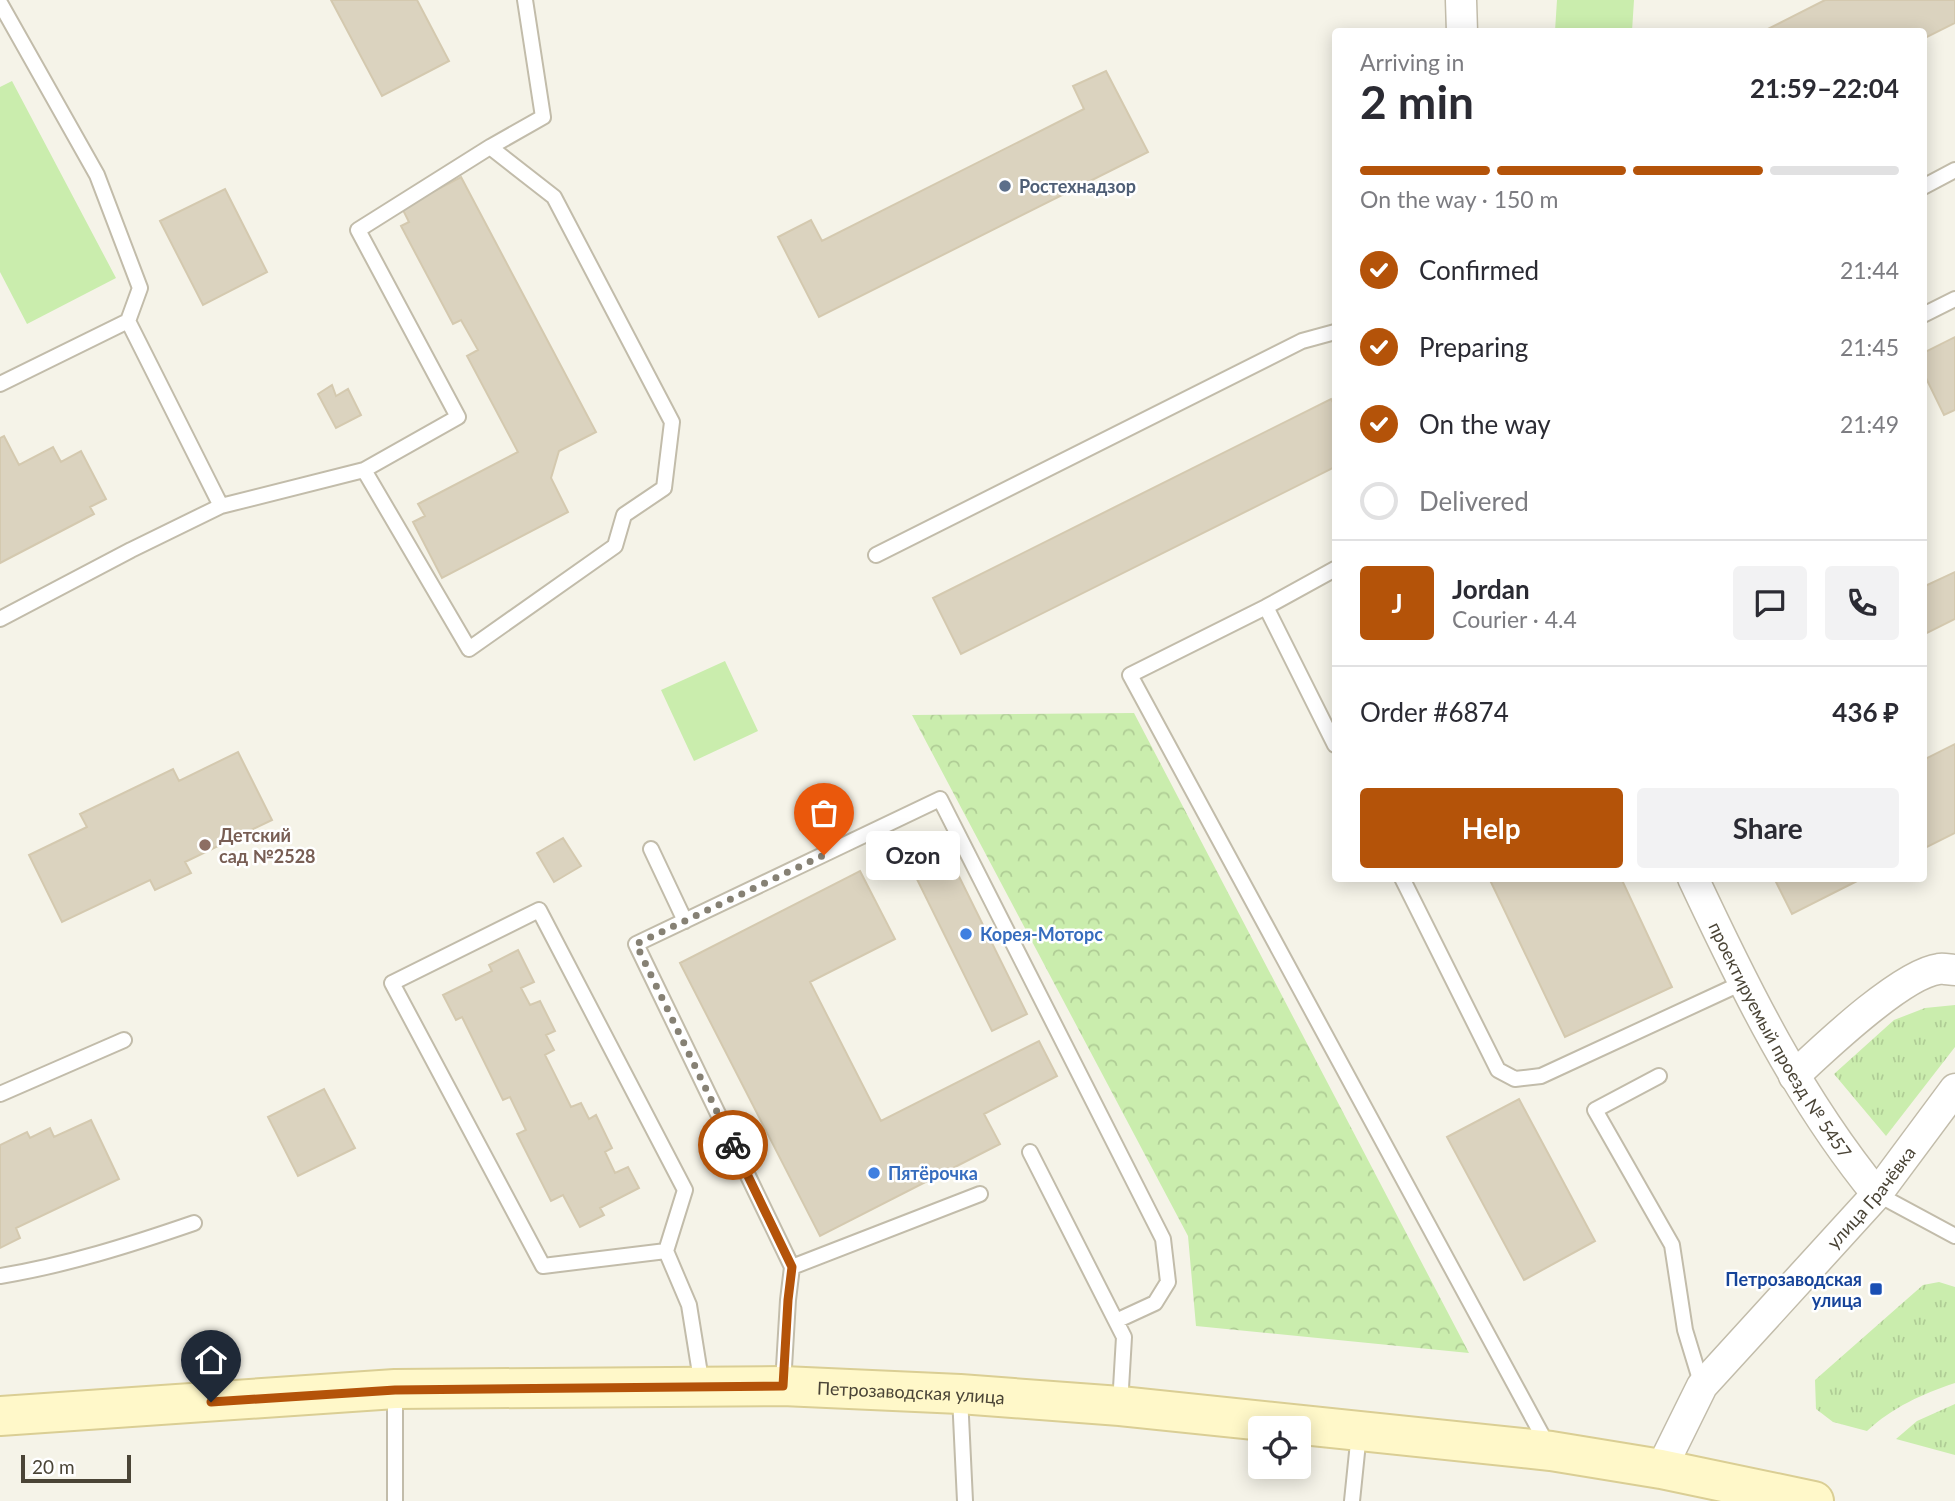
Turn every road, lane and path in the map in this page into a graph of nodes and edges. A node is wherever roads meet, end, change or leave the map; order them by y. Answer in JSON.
{"nodes":[{"id":1,"x":526,"y":0,"type":"edge"},
{"id":2,"x":1461,"y":0,"type":"edge"},
{"id":3,"x":1,"y":8,"type":"edge"},
{"id":4,"x":1462,"y":28,"type":"edge"},
{"id":5,"x":490,"y":147,"type":"junction"},
{"id":6,"x":1955,"y":170,"type":"edge"},
{"id":7,"x":1927,"y":185,"type":"edge"},
{"id":8,"x":1955,"y":299,"type":"edge"},
{"id":9,"x":1927,"y":313,"type":"edge"},
{"id":10,"x":128,"y":321,"type":"junction"},
{"id":11,"x":1332,"y":333,"type":"edge"},
{"id":12,"x":0,"y":384,"type":"edge"},
{"id":13,"x":365,"y":470,"type":"junction"},
{"id":14,"x":221,"y":506,"type":"junction"},
{"id":15,"x":876,"y":555,"type":"dead end"},
{"id":16,"x":1332,"y":571,"type":"edge"},
{"id":17,"x":1266,"y":607,"type":"junction"},
{"id":18,"x":0,"y":619,"type":"edge"},
{"id":19,"x":1332,"y":739,"type":"edge"},
{"id":20,"x":651,"y":849,"type":"dead end"},
{"id":21,"x":1404,"y":882,"type":"edge"},
{"id":22,"x":1695,"y":882,"type":"edge"},
{"id":23,"x":685,"y":921,"type":"junction"},
{"id":24,"x":1955,"y":970,"type":"edge"},
{"id":25,"x":1742,"y":983,"type":"junction"},
{"id":26,"x":124,"y":1040,"type":"dead end"},
{"id":27,"x":1659,"y":1076,"type":"dead end"},
{"id":28,"x":1794,"y":1076,"type":"junction"},
{"id":29,"x":1955,"y":1089,"type":"edge"},
{"id":30,"x":0,"y":1094,"type":"edge"},
{"id":31,"x":1030,"y":1152,"type":"dead end"},
{"id":32,"x":980,"y":1194,"type":"dead end"},
{"id":33,"x":1877,"y":1194,"type":"junction"},
{"id":34,"x":194,"y":1223,"type":"dead end"},
{"id":35,"x":1955,"y":1236,"type":"edge"},
{"id":36,"x":666,"y":1251,"type":"junction"},
{"id":37,"x":792,"y":1267,"type":"junction"},
{"id":38,"x":0,"y":1276,"type":"edge"},
{"id":39,"x":1116,"y":1321,"type":"junction"},
{"id":40,"x":702,"y":1386,"type":"junction"},
{"id":41,"x":783,"y":1386,"type":"junction"},
{"id":42,"x":1702,"y":1386,"type":"junction"},
{"id":43,"x":395,"y":1390,"type":"junction"},
{"id":44,"x":960,"y":1394,"type":"junction"},
{"id":45,"x":1120,"y":1406,"type":"junction"},
{"id":46,"x":0,"y":1416,"type":"edge"},
{"id":47,"x":1360,"y":1430,"type":"junction"},
{"id":48,"x":1551,"y":1451,"type":"junction"},
{"id":49,"x":1661,"y":1469,"type":"junction"},
{"id":50,"x":395,"y":1501,"type":"edge"},
{"id":51,"x":965,"y":1501,"type":"edge"},
{"id":52,"x":1352,"y":1501,"type":"edge"},
{"id":53,"x":1814,"y":1501,"type":"edge"}],
"edges":[{"from":1,"to":5,"type":"lane"},
{"from":2,"to":4,"type":"street"},
{"from":3,"to":10,"type":"lane"},
{"from":5,"to":13,"type":"lane"},
{"from":5,"to":13,"type":"lane"},
{"from":6,"to":7,"type":"lane"},
{"from":8,"to":9,"type":"lane"},
{"from":10,"to":12,"type":"lane"},
{"from":10,"to":14,"type":"lane"},
{"from":11,"to":15,"type":"lane"},
{"from":13,"to":14,"type":"lane"},
{"from":14,"to":18,"type":"lane"},
{"from":16,"to":17,"type":"lane"},
{"from":17,"to":19,"type":"lane"},
{"from":17,"to":48,"type":"lane"},
{"from":20,"to":23,"type":"lane"},
{"from":21,"to":25,"type":"lane"},
{"from":22,"to":25,"type":"street","name":"проектируемый проезд № 5457"},
{"from":23,"to":37,"type":"lane"},
{"from":23,"to":39,"type":"lane"},
{"from":24,"to":28,"type":"street"},
{"from":25,"to":28,"type":"street","name":"проектируемый проезд № 5457"},
{"from":26,"to":30,"type":"lane"},
{"from":27,"to":42,"type":"lane"},
{"from":28,"to":33,"type":"street","name":"проектируемый проезд № 5457"},
{"from":29,"to":33,"type":"street","name":"улица Грачёвка"},
{"from":31,"to":39,"type":"lane"},
{"from":32,"to":37,"type":"lane"},
{"from":33,"to":35,"type":"lane"},
{"from":33,"to":42,"type":"street","name":"улица Грачёвка"},
{"from":34,"to":38,"type":"lane"},
{"from":36,"to":36,"type":"lane"},
{"from":36,"to":40,"type":"lane"},
{"from":37,"to":41,"type":"lane"},
{"from":39,"to":45,"type":"lane"},
{"from":40,"to":41,"type":"main road","name":"Петрозаводская улица"},
{"from":40,"to":43,"type":"main road","name":"Петрозаводская улица"},
{"from":41,"to":44,"type":"main road","name":"Петрозаводская улица"},
{"from":42,"to":49,"type":"street","name":"улица Грачёвка"},
{"from":43,"to":46,"type":"main road","name":"Петрозаводская улица"},
{"from":43,"to":50,"type":"lane"},
{"from":44,"to":45,"type":"main road","name":"Петрозаводская улица"},
{"from":44,"to":51,"type":"lane"},
{"from":45,"to":47,"type":"main road","name":"Петрозаводская улица"},
{"from":47,"to":48,"type":"main road","name":"Петрозаводская улица"},
{"from":47,"to":52,"type":"lane"},
{"from":48,"to":49,"type":"main road","name":"Петрозаводская улица"},
{"from":49,"to":53,"type":"main road","name":"Петрозаводская улица"}]}
